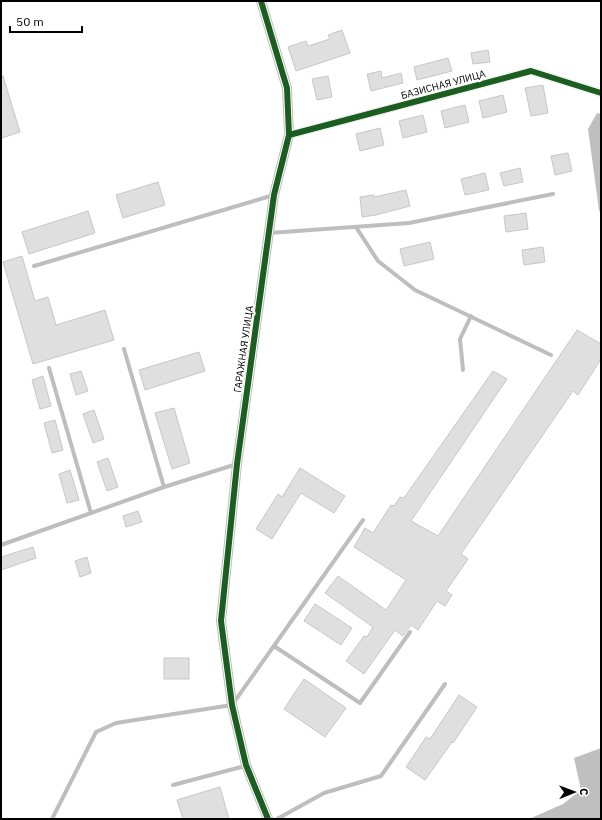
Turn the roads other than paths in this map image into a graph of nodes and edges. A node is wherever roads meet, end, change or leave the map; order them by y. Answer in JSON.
{"nodes":[{"id":1,"x":262,"y":1,"type":"edge"},
{"id":2,"x":601,"y":93,"type":"edge"},
{"id":3,"x":289,"y":135,"type":"junction"},
{"id":4,"x":553,"y":194,"type":"dead end"},
{"id":5,"x":274,"y":195,"type":"junction"},
{"id":6,"x":356,"y":227,"type":"junction"},
{"id":7,"x":269,"y":233,"type":"junction"},
{"id":8,"x":34,"y":266,"type":"dead end"},
{"id":9,"x":471,"y":316,"type":"junction"},
{"id":10,"x":124,"y":349,"type":"dead end"},
{"id":11,"x":551,"y":355,"type":"dead end"},
{"id":12,"x":49,"y":368,"type":"dead end"},
{"id":13,"x":463,"y":370,"type":"dead end"},
{"id":14,"x":238,"y":464,"type":"junction"},
{"id":15,"x":164,"y":487,"type":"junction"},
{"id":16,"x":91,"y":513,"type":"junction"},
{"id":17,"x":363,"y":520,"type":"dead end"},
{"id":18,"x":1,"y":545,"type":"edge"},
{"id":19,"x":410,"y":632,"type":"dead end"},
{"id":20,"x":274,"y":646,"type":"junction"},
{"id":21,"x":445,"y":684,"type":"dead end"},
{"id":22,"x":232,"y":705,"type":"junction"},
{"id":23,"x":246,"y":766,"type":"junction"},
{"id":24,"x":173,"y":785,"type":"dead end"},
{"id":25,"x":52,"y":819,"type":"edge"},
{"id":26,"x":268,"y":819,"type":"edge"},
{"id":27,"x":277,"y":819,"type":"edge"}],
"edges":[{"from":1,"to":3,"type":"street","name":"ГАРАЖНАЯ УЛИЦА"},
{"from":2,"to":3,"type":"street","name":"БАЗИСНАЯ УЛИЦА"},
{"from":3,"to":5,"type":"street","name":"ГАРАЖНАЯ УЛИЦА"},
{"from":4,"to":6,"type":"lane"},
{"from":5,"to":7,"type":"street","name":"ГАРАЖНАЯ УЛИЦА"},
{"from":5,"to":8,"type":"lane"},
{"from":6,"to":7,"type":"lane"},
{"from":6,"to":9,"type":"lane"},
{"from":7,"to":14,"type":"street","name":"ГАРАЖНАЯ УЛИЦА"},
{"from":9,"to":11,"type":"lane"},
{"from":9,"to":13,"type":"lane"},
{"from":10,"to":15,"type":"lane"},
{"from":12,"to":16,"type":"lane"},
{"from":14,"to":15,"type":"lane"},
{"from":14,"to":22,"type":"street","name":"ГАРАЖНАЯ УЛИЦА"},
{"from":15,"to":16,"type":"lane"},
{"from":16,"to":18,"type":"lane"},
{"from":17,"to":20,"type":"lane"},
{"from":19,"to":20,"type":"lane"},
{"from":20,"to":22,"type":"lane"},
{"from":21,"to":27,"type":"lane"},
{"from":22,"to":23,"type":"street","name":"ГАРАЖНАЯ УЛИЦА"},
{"from":22,"to":25,"type":"lane"},
{"from":23,"to":24,"type":"lane"},
{"from":23,"to":26,"type":"street","name":"ГАРАЖНАЯ УЛИЦА"}]}
